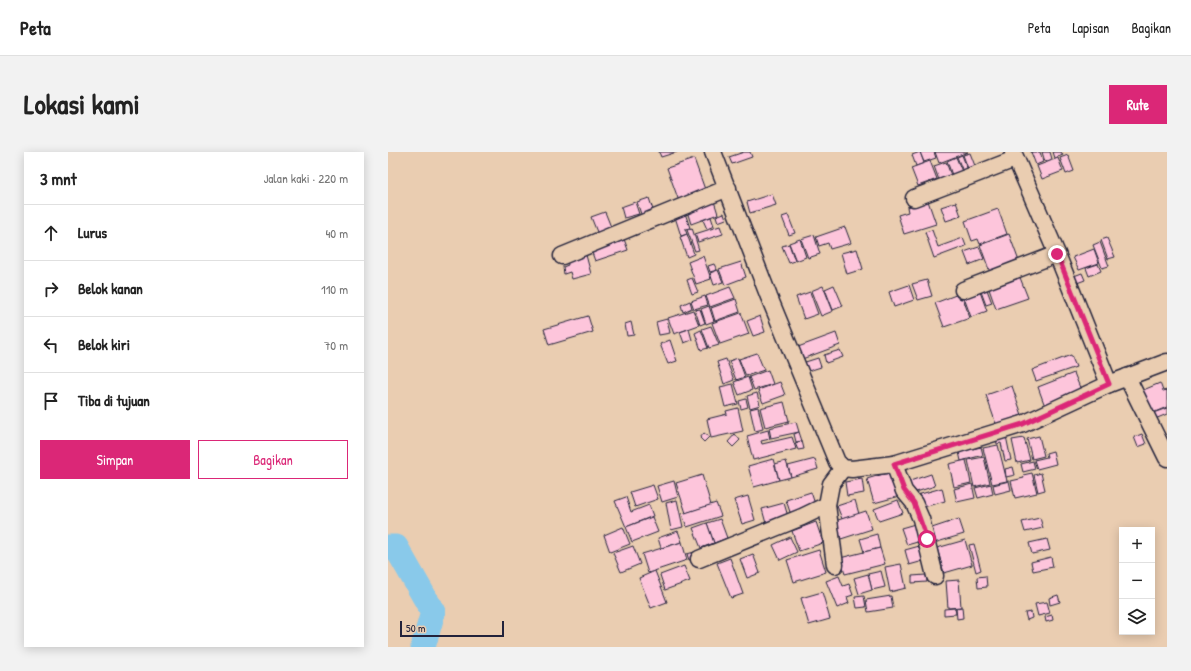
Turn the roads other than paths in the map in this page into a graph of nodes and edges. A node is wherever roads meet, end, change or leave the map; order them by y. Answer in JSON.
{"nodes":[{"id":1,"x":713,"y":152,"type":"edge"},
{"id":2,"x":1014,"y":155,"type":"edge"},
{"id":3,"x":728,"y":188,"type":"junction"},
{"id":4,"x":914,"y":198,"type":"dead end"},
{"id":5,"x":1057,"y":254,"type":"junction"},
{"id":6,"x":562,"y":256,"type":"dead end"},
{"id":7,"x":963,"y":290,"type":"dead end"},
{"id":8,"x":1167,"y":362,"type":"edge"},
{"id":9,"x":1127,"y":377,"type":"junction"},
{"id":10,"x":1109,"y":384,"type":"junction"},
{"id":11,"x":1163,"y":438,"type":"edge"},
{"id":12,"x":1167,"y":458,"type":"edge"},
{"id":13,"x":894,"y":464,"type":"junction"},
{"id":14,"x":844,"y":468,"type":"junction"},
{"id":15,"x":827,"y":505,"type":"junction"},
{"id":16,"x":699,"y":558,"type":"dead end"},
{"id":17,"x":835,"y":565,"type":"dead end"},
{"id":18,"x":935,"y":576,"type":"dead end"}],
"edges":[{"from":1,"to":3,"type":"street"},
{"from":2,"to":4,"type":"street"},
{"from":2,"to":5,"type":"street"},
{"from":3,"to":6,"type":"street"},
{"from":3,"to":14,"type":"street"},
{"from":5,"to":7,"type":"street"},
{"from":5,"to":10,"type":"street"},
{"from":8,"to":9,"type":"street"},
{"from":9,"to":10,"type":"street"},
{"from":9,"to":11,"type":"street"},
{"from":10,"to":13,"type":"street"},
{"from":11,"to":12,"type":"street"},
{"from":13,"to":14,"type":"street"},
{"from":13,"to":18,"type":"street"},
{"from":14,"to":15,"type":"street"},
{"from":15,"to":16,"type":"street"},
{"from":15,"to":17,"type":"street"}]}
